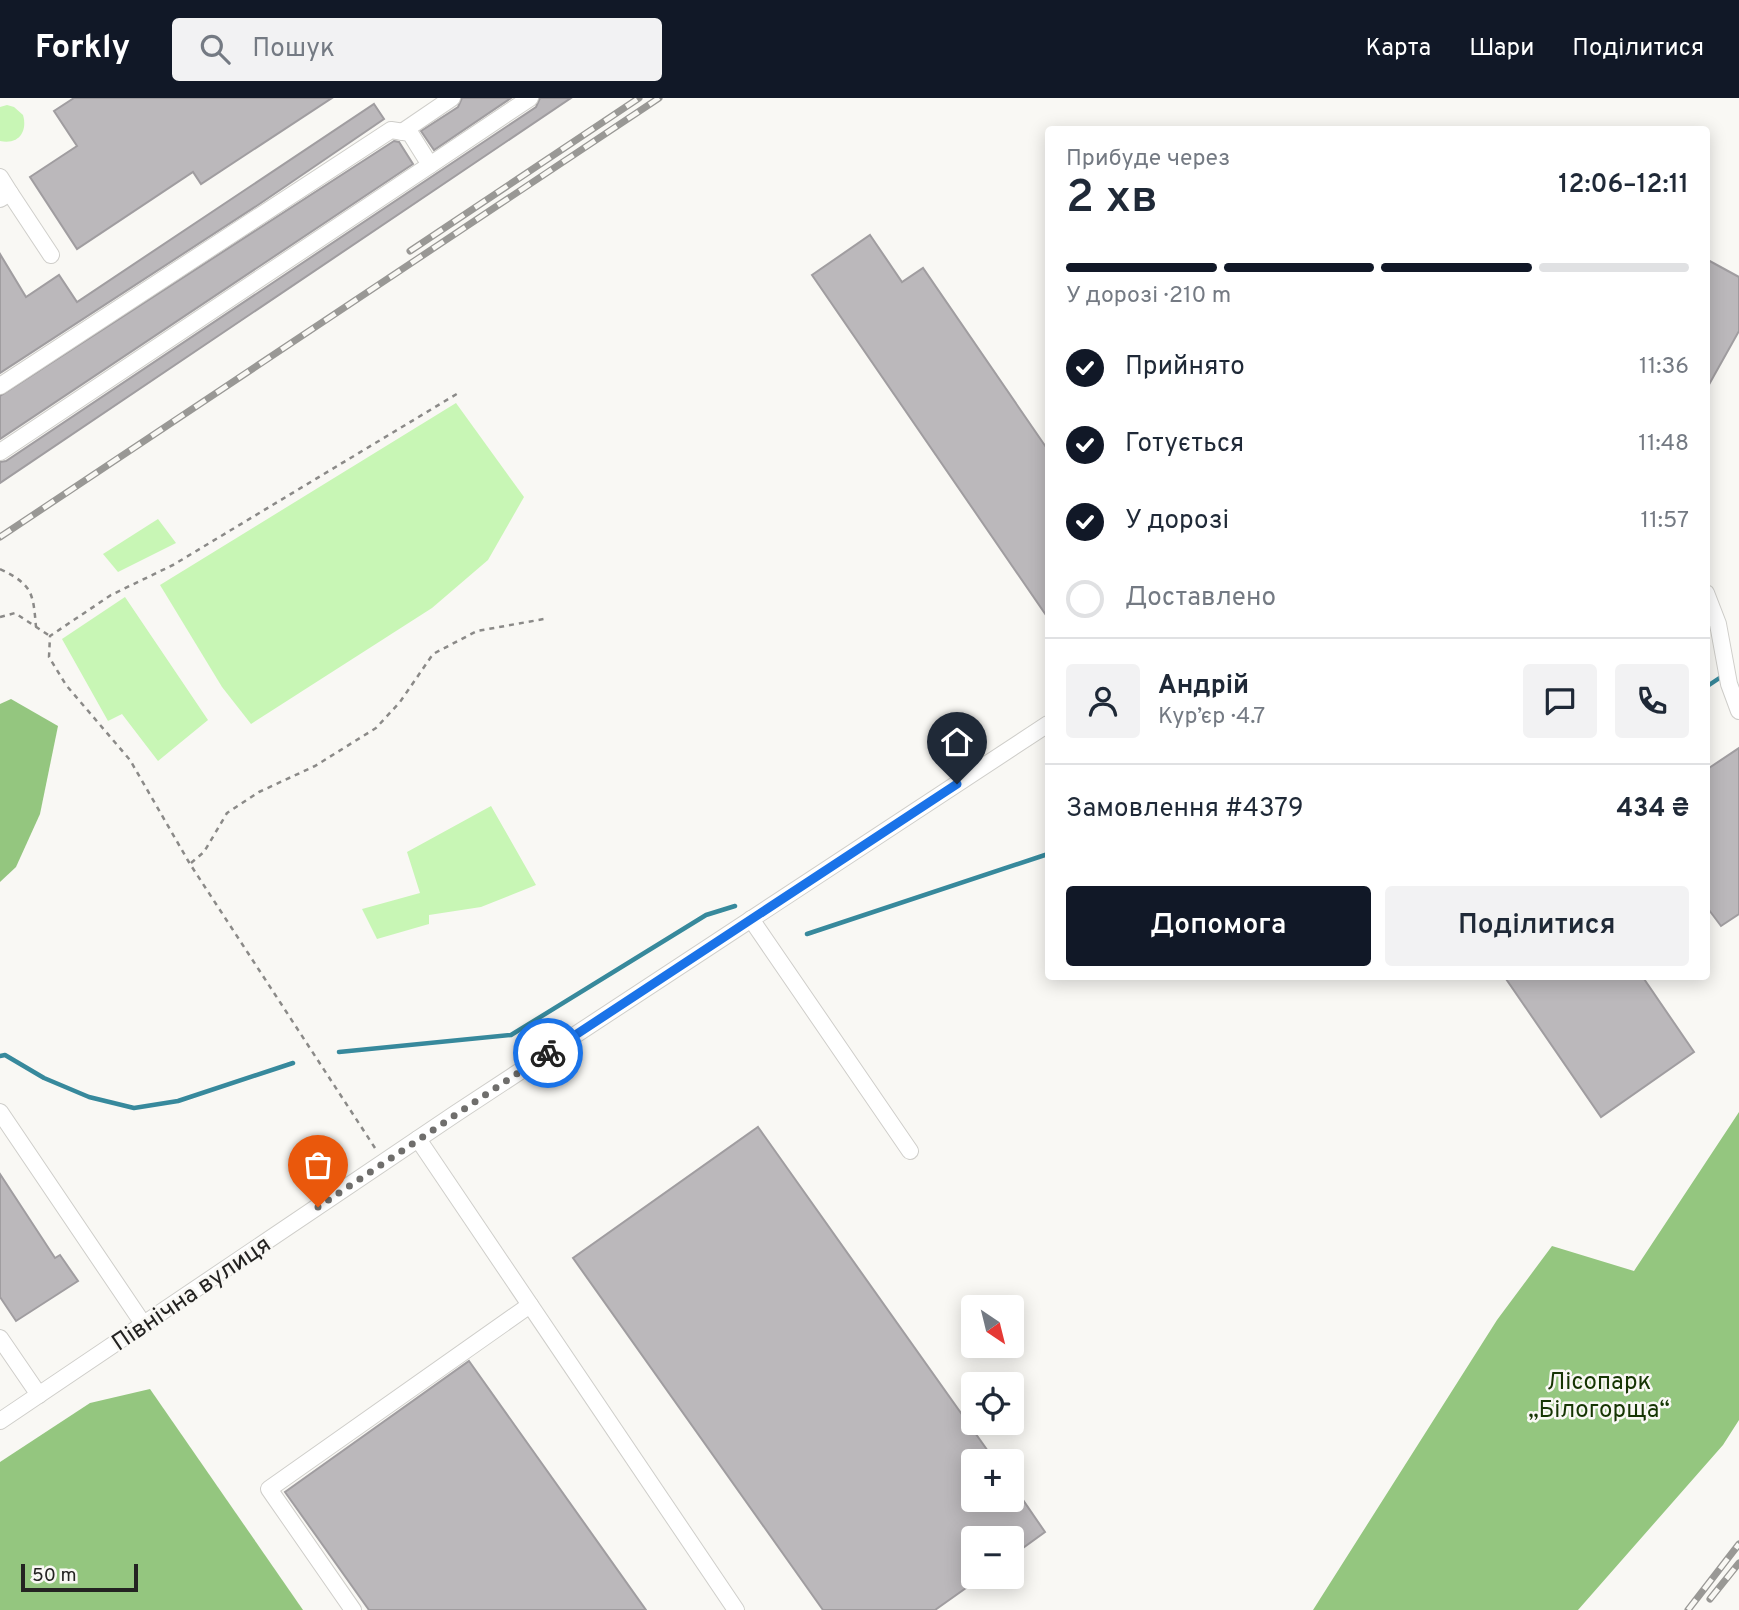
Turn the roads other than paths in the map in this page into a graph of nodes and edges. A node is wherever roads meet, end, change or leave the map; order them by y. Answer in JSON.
{"nodes":[{"id":1,"x":452,"y":98,"type":"edge"},
{"id":2,"x":530,"y":98,"type":"edge"},
{"id":3,"x":402,"y":132,"type":"junction"},
{"id":4,"x":430,"y":165,"type":"junction"},
{"id":5,"x":0,"y":177,"type":"edge"},
{"id":6,"x":5,"y":196,"type":"edge"},
{"id":7,"x":51,"y":255,"type":"dead end"},
{"id":8,"x":0,"y":386,"type":"edge"},
{"id":9,"x":0,"y":452,"type":"edge"},
{"id":10,"x":1710,"y":603,"type":"edge"},
{"id":11,"x":1739,"y":711,"type":"edge"},
{"id":12,"x":1045,"y":726,"type":"edge"},
{"id":13,"x":751,"y":919,"type":"junction"},
{"id":14,"x":0,"y":1112,"type":"edge"},
{"id":15,"x":418,"y":1139,"type":"junction"},
{"id":16,"x":910,"y":1151,"type":"dead end"},
{"id":17,"x":530,"y":1305,"type":"junction"},
{"id":18,"x":144,"y":1325,"type":"junction"},
{"id":19,"x":0,"y":1338,"type":"edge"},
{"id":20,"x":39,"y":1395,"type":"junction"},
{"id":21,"x":0,"y":1421,"type":"edge"},
{"id":22,"x":353,"y":1610,"type":"edge"},
{"id":23,"x":736,"y":1610,"type":"edge"}],
"edges":[{"from":1,"to":3,"type":"street"},
{"from":2,"to":4,"type":"street"},
{"from":3,"to":4,"type":"street"},
{"from":3,"to":8,"type":"street"},
{"from":4,"to":9,"type":"street"},
{"from":5,"to":6,"type":"street"},
{"from":6,"to":7,"type":"street"},
{"from":10,"to":11,"type":"street"},
{"from":12,"to":13,"type":"street","name":"Північна вулиця"},
{"from":13,"to":15,"type":"street","name":"Північна вулиця"},
{"from":13,"to":16,"type":"street"},
{"from":14,"to":18,"type":"street"},
{"from":15,"to":17,"type":"street"},
{"from":15,"to":18,"type":"street","name":"Північна вулиця"},
{"from":17,"to":22,"type":"street"},
{"from":17,"to":23,"type":"street"},
{"from":18,"to":20,"type":"street","name":"Північна вулиця"},
{"from":19,"to":20,"type":"street"},
{"from":20,"to":21,"type":"street","name":"Північна вулиця"}]}
